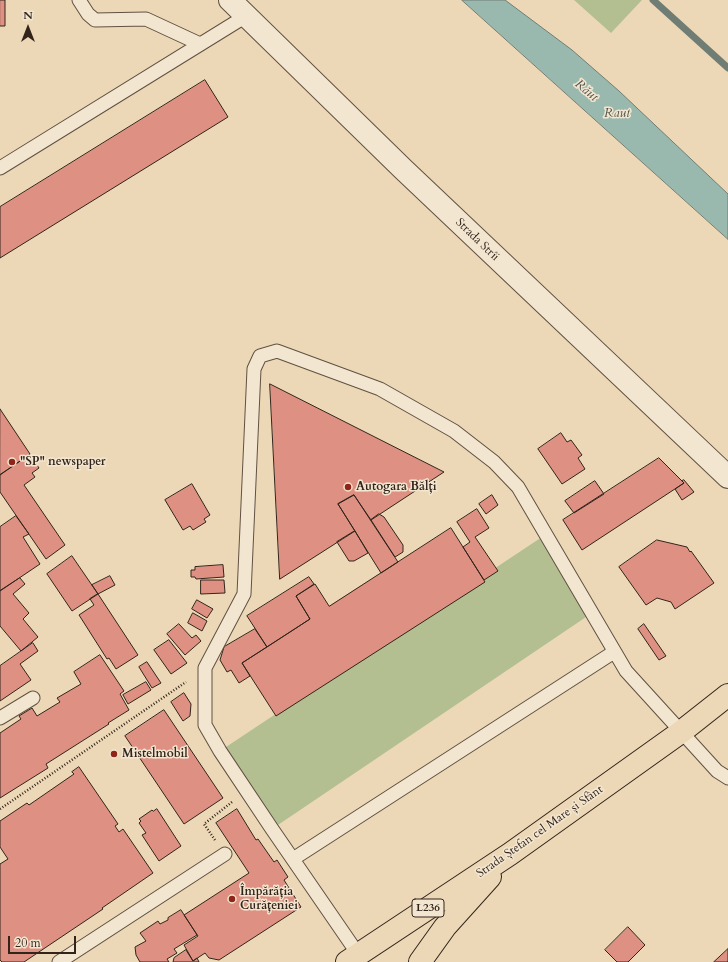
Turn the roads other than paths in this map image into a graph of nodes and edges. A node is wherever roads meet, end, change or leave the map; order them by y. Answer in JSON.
{"nodes":[{"id":1,"x":79,"y":0,"type":"edge"},
{"id":2,"x":230,"y":0,"type":"edge"},
{"id":3,"x":246,"y":16,"type":"junction"},
{"id":4,"x":200,"y":44,"type":"junction"},
{"id":5,"x":0,"y":168,"type":"edge"},
{"id":6,"x":728,"y":477,"type":"edge"},
{"id":7,"x":614,"y":652,"type":"junction"},
{"id":8,"x":728,"y":696,"type":"edge"},
{"id":9,"x":33,"y":698,"type":"dead end"},
{"id":10,"x":0,"y":718,"type":"edge"},
{"id":11,"x":681,"y":732,"type":"junction"},
{"id":12,"x":728,"y":778,"type":"edge"},
{"id":13,"x":225,"y":854,"type":"road end"},
{"id":14,"x":510,"y":854,"type":"junction"},
{"id":15,"x":293,"y":859,"type":"junction"},
{"id":16,"x":445,"y":927,"type":"junction"},
{"id":17,"x":353,"y":958,"type":"edge"},
{"id":18,"x":59,"y":962,"type":"edge"},
{"id":19,"x":420,"y":962,"type":"edge"},
{"id":20,"x":425,"y":962,"type":"edge"}],
"edges":[{"from":1,"to":4,"type":"lane"},
{"from":2,"to":3,"type":"street","name":"Strada Strîi"},
{"from":3,"to":4,"type":"lane"},
{"from":3,"to":6,"type":"street","name":"Strada Strîi"},
{"from":4,"to":5,"type":"lane"},
{"from":7,"to":11,"type":"lane"},
{"from":7,"to":15,"type":"lane"},
{"from":7,"to":15,"type":"lane"},
{"from":8,"to":11,"type":"main road","name":"Strada Ștefan cel Mare și Sfânt"},
{"from":9,"to":10,"type":"lane"},
{"from":11,"to":12,"type":"lane"},
{"from":11,"to":14,"type":"main road","name":"Strada Ștefan cel Mare și Sfânt"},
{"from":13,"to":18,"type":"lane"},
{"from":14,"to":16,"type":"main road","number":"L236"},
{"from":14,"to":17,"type":"main road","name":"Strada Ștefan cel Mare și Sfânt","number":"L236"},
{"from":15,"to":17,"type":"lane"},
{"from":16,"to":19,"type":"main road","number":"L236"},
{"from":16,"to":20,"type":"main road"}]}
